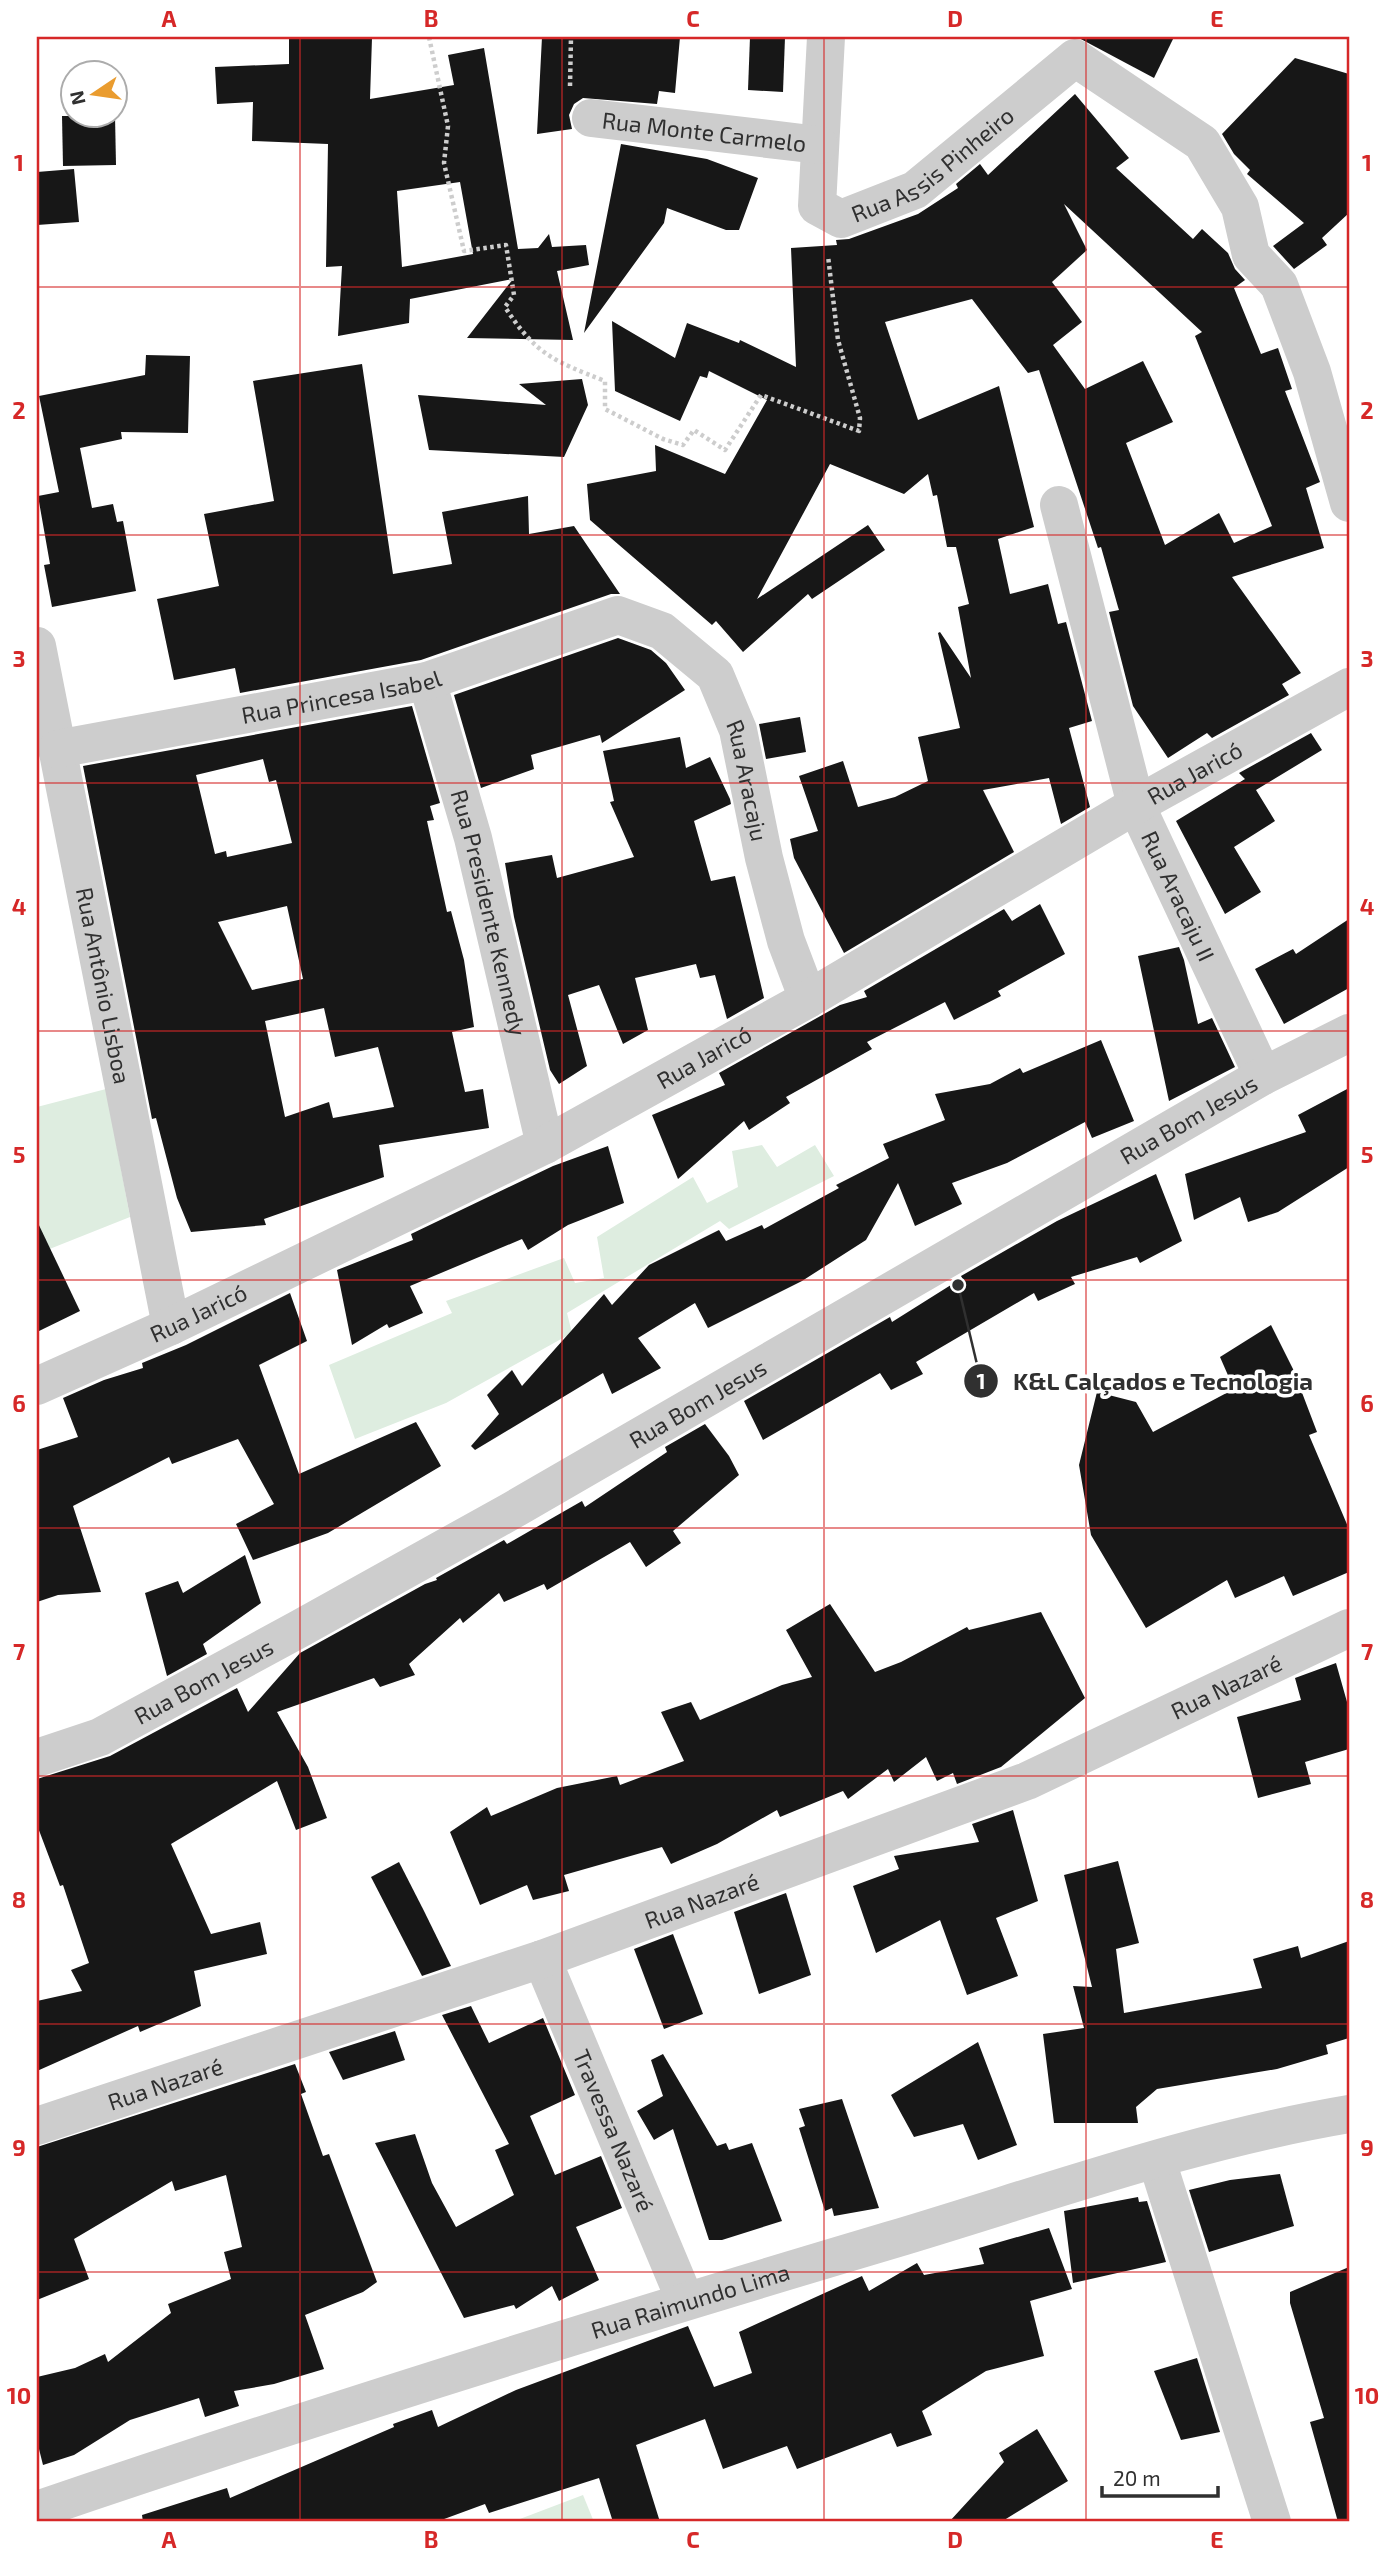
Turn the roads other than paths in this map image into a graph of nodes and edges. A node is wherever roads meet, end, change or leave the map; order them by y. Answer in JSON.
{"nodes":[{"id":1,"x":826,"y":37,"type":"edge"},
{"id":2,"x":591,"y":118,"type":"dead end"},
{"id":3,"x":818,"y":145,"type":"junction"},
{"id":4,"x":1349,"y":503,"type":"edge"},
{"id":5,"x":1059,"y":505,"type":"dead end"},
{"id":6,"x":618,"y":615,"type":"joint"},
{"id":7,"x":37,"y":646,"type":"edge"},
{"id":8,"x":427,"y":681,"type":"junction"},
{"id":9,"x":1349,"y":687,"type":"edge"},
{"id":10,"x":57,"y":749,"type":"junction"},
{"id":11,"x":1136,"y":805,"type":"junction"},
{"id":12,"x":808,"y":999,"type":"junction"},
{"id":13,"x":1349,"y":1032,"type":"edge"},
{"id":14,"x":1263,"y":1076,"type":"junction"},
{"id":15,"x":545,"y":1145,"type":"junction"},
{"id":16,"x":171,"y":1326,"type":"junction"},
{"id":17,"x":37,"y":1386,"type":"edge"},
{"id":18,"x":1349,"y":1628,"type":"edge"},
{"id":19,"x":37,"y":1758,"type":"edge"},
{"id":20,"x":542,"y":1959,"type":"junction"},
{"id":21,"x":1349,"y":2114,"type":"edge"},
{"id":22,"x":37,"y":2126,"type":"edge"},
{"id":23,"x":1157,"y":2161,"type":"junction"},
{"id":24,"x":685,"y":2300,"type":"junction"},
{"id":25,"x":38,"y":2506,"type":"edge"},
{"id":26,"x":1272,"y":2522,"type":"edge"}],
"edges":[{"from":1,"to":3,"type":"street","name":"Rua Assis Pinheiro"},
{"from":2,"to":3,"type":"street","name":"Rua Monte Carmelo"},
{"from":3,"to":4,"type":"street","name":"Rua Assis Pinheiro"},
{"from":5,"to":11,"type":"street","name":"Rua Aracaju II"},
{"from":6,"to":8,"type":"street","name":"Rua Princesa Isabel"},
{"from":6,"to":12,"type":"street","name":"Rua Aracaju"},
{"from":7,"to":10,"type":"street","name":"Rua Antônio Lisboa"},
{"from":8,"to":10,"type":"street","name":"Rua Princesa Isabel"},
{"from":8,"to":15,"type":"street","name":"Rua Presidente Kennedy"},
{"from":9,"to":11,"type":"street","name":"Rua Jaricó"},
{"from":10,"to":16,"type":"street","name":"Rua Antônio Lisboa"},
{"from":11,"to":12,"type":"street","name":"Rua Jaricó"},
{"from":11,"to":14,"type":"street","name":"Rua Aracaju II"},
{"from":12,"to":15,"type":"street","name":"Rua Jaricó"},
{"from":13,"to":14,"type":"street","name":"Rua Bom Jesus"},
{"from":14,"to":19,"type":"street","name":"Rua Bom Jesus"},
{"from":15,"to":16,"type":"street","name":"Rua Jaricó"},
{"from":16,"to":17,"type":"street","name":"Rua Jaricó"},
{"from":18,"to":20,"type":"street","name":"Rua Nazaré"},
{"from":20,"to":22,"type":"street","name":"Rua Nazaré"},
{"from":20,"to":24,"type":"street","name":"Travessa Nazaré"},
{"from":21,"to":23,"type":"street","name":"Rua Raimundo Lima"},
{"from":23,"to":24,"type":"street","name":"Rua Raimundo Lima"},
{"from":23,"to":26,"type":"street"},
{"from":24,"to":25,"type":"street","name":"Rua Raimundo Lima"}]}
